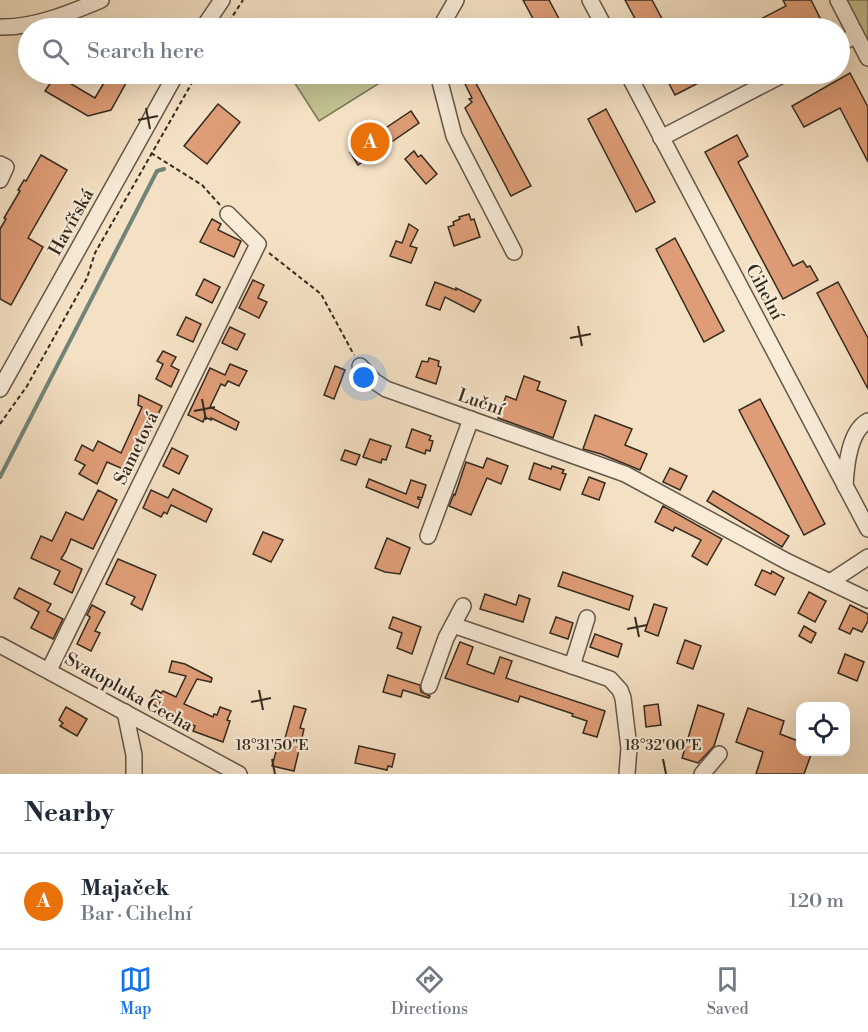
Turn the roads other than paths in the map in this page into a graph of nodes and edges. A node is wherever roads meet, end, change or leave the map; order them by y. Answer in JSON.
{"nodes":[{"id":1,"x":101,"y":0,"type":"edge"},
{"id":2,"x":222,"y":0,"type":"edge"},
{"id":3,"x":456,"y":0,"type":"edge"},
{"id":4,"x":590,"y":0,"type":"edge"},
{"id":5,"x":838,"y":0,"type":"edge"},
{"id":6,"x":53,"y":18,"type":"edge"},
{"id":7,"x":210,"y":18,"type":"edge"},
{"id":8,"x":446,"y":18,"type":"edge"},
{"id":9,"x":600,"y":18,"type":"edge"},
{"id":10,"x":847,"y":18,"type":"edge"},
{"id":11,"x":850,"y":23,"type":"edge"},
{"id":12,"x":18,"y":25,"type":"edge"},
{"id":13,"x":0,"y":27,"type":"edge"},
{"id":14,"x":856,"y":35,"type":"junction"},
{"id":15,"x":850,"y":38,"type":"edge"},
{"id":16,"x":868,"y":58,"type":"edge"},
{"id":17,"x":170,"y":84,"type":"edge"},
{"id":18,"x":439,"y":84,"type":"edge"},
{"id":19,"x":633,"y":84,"type":"edge"},
{"id":20,"x":765,"y":84,"type":"edge"},
{"id":21,"x":661,"y":138,"type":"junction"},
{"id":22,"x":0,"y":164,"type":"edge"},
{"id":23,"x":0,"y":180,"type":"edge"},
{"id":24,"x":228,"y":214,"type":"road end"},
{"id":25,"x":514,"y":252,"type":"dead end"},
{"id":26,"x":360,"y":366,"type":"road end"},
{"id":27,"x":0,"y":389,"type":"edge"},
{"id":28,"x":471,"y":419,"type":"junction"},
{"id":29,"x":868,"y":421,"type":"edge"},
{"id":30,"x":845,"y":486,"type":"junction"},
{"id":31,"x":868,"y":529,"type":"edge"},
{"id":32,"x":429,"y":536,"type":"dead end"},
{"id":33,"x":868,"y":557,"type":"edge"},
{"id":34,"x":830,"y":582,"type":"junction"},
{"id":35,"x":868,"y":600,"type":"edge"},
{"id":36,"x":464,"y":606,"type":"dead end"},
{"id":37,"x":587,"y":618,"type":"dead end"},
{"id":38,"x":453,"y":625,"type":"junction"},
{"id":39,"x":0,"y":645,"type":"edge"},
{"id":40,"x":572,"y":666,"type":"junction"},
{"id":41,"x":49,"y":670,"type":"junction"},
{"id":42,"x":429,"y":686,"type":"dead end"},
{"id":43,"x":125,"y":712,"type":"junction"},
{"id":44,"x":719,"y":754,"type":"dead end"},
{"id":45,"x":632,"y":772,"type":"edge"},
{"id":46,"x":134,"y":774,"type":"edge"},
{"id":47,"x":239,"y":774,"type":"edge"},
{"id":48,"x":702,"y":774,"type":"edge"}],
"edges":[{"from":1,"to":6,"type":"street"},
{"from":2,"to":7,"type":"street"},
{"from":3,"to":8,"type":"street"},
{"from":4,"to":9,"type":"street"},
{"from":5,"to":10,"type":"street"},
{"from":11,"to":14,"type":"street"},
{"from":12,"to":13,"type":"street"},
{"from":14,"to":15,"type":"street"},
{"from":14,"to":16,"type":"street"},
{"from":17,"to":27,"type":"street","name":"Havířská"},
{"from":18,"to":25,"type":"street"},
{"from":19,"to":21,"type":"street","name":"Cihelní"},
{"from":20,"to":21,"type":"street"},
{"from":21,"to":30,"type":"street","name":"Cihelní"},
{"from":22,"to":23,"type":"street"},
{"from":24,"to":41,"type":"street","name":"Sametová"},
{"from":26,"to":28,"type":"street","name":"Luční"},
{"from":28,"to":32,"type":"street"},
{"from":28,"to":34,"type":"street","name":"Luční"},
{"from":29,"to":30,"type":"street"},
{"from":30,"to":31,"type":"street","name":"Cihelní"},
{"from":33,"to":34,"type":"street"},
{"from":34,"to":35,"type":"street","name":"Luční"},
{"from":36,"to":38,"type":"street"},
{"from":37,"to":40,"type":"street"},
{"from":38,"to":40,"type":"street"},
{"from":38,"to":42,"type":"street"},
{"from":39,"to":41,"type":"street","name":"Svatopluka Čecha"},
{"from":40,"to":45,"type":"street"},
{"from":41,"to":43,"type":"street","name":"Svatopluka Čecha"},
{"from":43,"to":46,"type":"street"},
{"from":43,"to":47,"type":"street","name":"Svatopluka Čecha"},
{"from":44,"to":48,"type":"street"}]}
